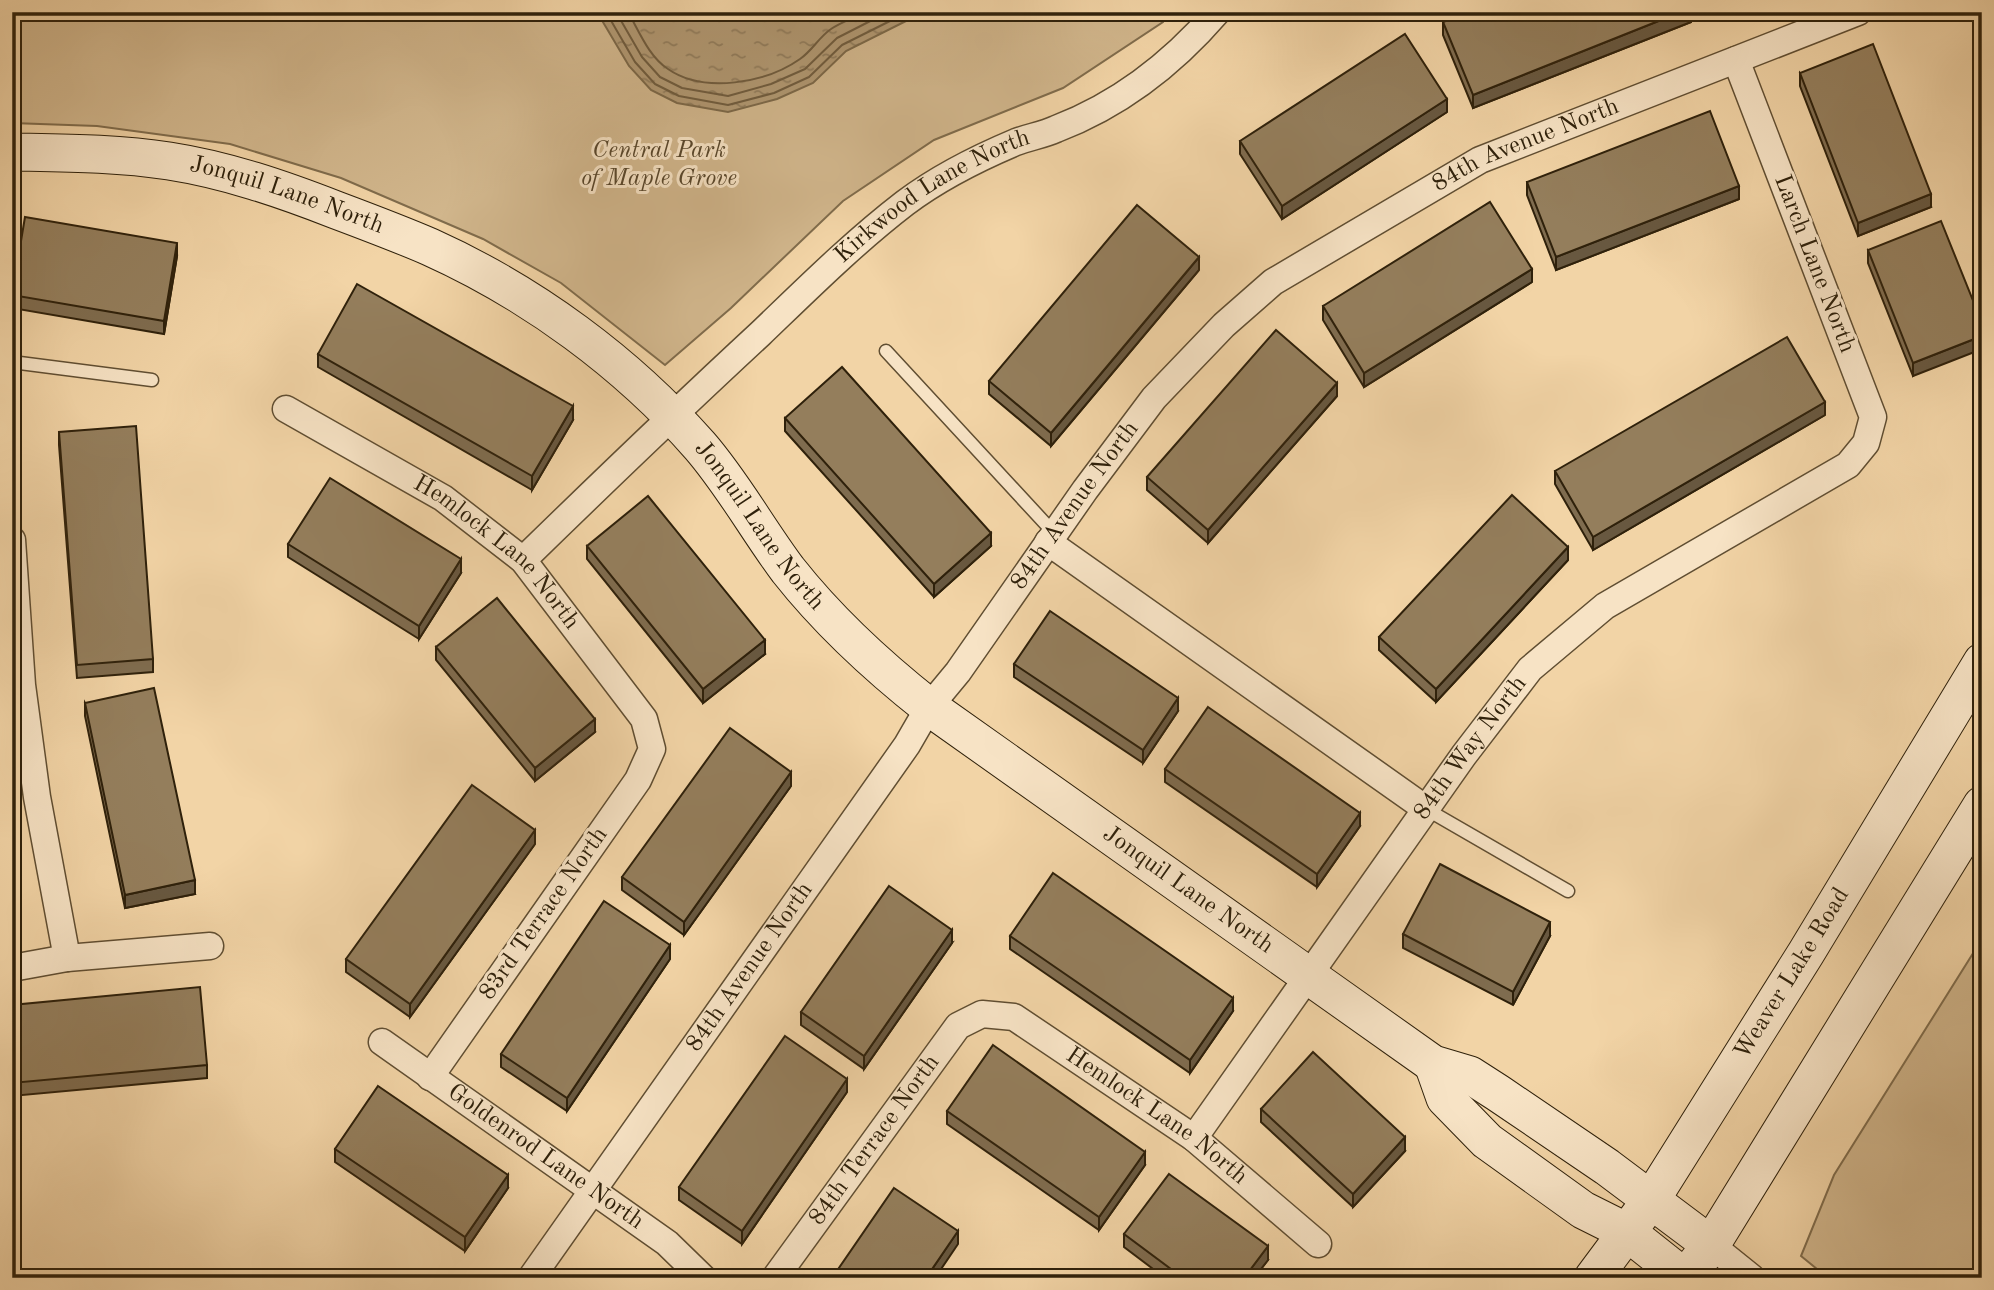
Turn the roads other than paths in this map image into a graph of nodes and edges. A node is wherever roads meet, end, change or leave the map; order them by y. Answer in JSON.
{"nodes":[{"id":1,"x":1217,"y":12,"type":"edge"},
{"id":2,"x":1858,"y":12,"type":"edge"},
{"id":3,"x":1735,"y":60,"type":"junction"},
{"id":4,"x":12,"y":152,"type":"edge"},
{"id":5,"x":886,"y":351,"type":"dead end"},
{"id":6,"x":12,"y":362,"type":"edge"},
{"id":7,"x":152,"y":380,"type":"dead end"},
{"id":8,"x":286,"y":409,"type":"dead end"},
{"id":9,"x":672,"y":416,"type":"junction"},
{"id":10,"x":1848,"y":465,"type":"joint"},
{"id":11,"x":1051,"y":538,"type":"junction"},
{"id":12,"x":12,"y":540,"type":"edge"},
{"id":13,"x":523,"y":560,"type":"junction"},
{"id":14,"x":1982,"y":662,"type":"edge"},
{"id":15,"x":929,"y":706,"type":"junction"},
{"id":16,"x":652,"y":749,"type":"joint"},
{"id":17,"x":1982,"y":805,"type":"edge"},
{"id":18,"x":1426,"y":809,"type":"junction"},
{"id":19,"x":1568,"y":891,"type":"dead end"},
{"id":20,"x":210,"y":946,"type":"dead end"},
{"id":21,"x":68,"y":958,"type":"junction"},
{"id":22,"x":12,"y":968,"type":"edge"},
{"id":23,"x":1311,"y":975,"type":"junction"},
{"id":24,"x":982,"y":1014,"type":"joint"},
{"id":25,"x":382,"y":1042,"type":"dead end"},
{"id":26,"x":1433,"y":1064,"type":"junction"},
{"id":27,"x":430,"y":1077,"type":"junction"},
{"id":28,"x":1195,"y":1138,"type":"junction"},
{"id":29,"x":592,"y":1192,"type":"junction"},
{"id":30,"x":1651,"y":1200,"type":"junction"},
{"id":31,"x":1627,"y":1232,"type":"junction"},
{"id":32,"x":1318,"y":1244,"type":"dead end"},
{"id":33,"x":1711,"y":1245,"type":"junction"},
{"id":34,"x":531,"y":1278,"type":"edge"},
{"id":35,"x":703,"y":1278,"type":"edge"},
{"id":36,"x":775,"y":1278,"type":"edge"},
{"id":37,"x":1593,"y":1278,"type":"edge"},
{"id":38,"x":1685,"y":1278,"type":"edge"},
{"id":39,"x":1752,"y":1278,"type":"edge"}],
"edges":[{"from":1,"to":9,"type":"street","name":"Kirkwood Lane North"},
{"from":2,"to":3,"type":"street","name":"84th Avenue North"},
{"from":3,"to":10,"type":"street","name":"Larch Lane North"},
{"from":3,"to":11,"type":"street","name":"84th Avenue North"},
{"from":4,"to":9,"type":"street","name":"Jonquil Lane North"},
{"from":5,"to":11,"type":"lane"},
{"from":6,"to":7,"type":"lane"},
{"from":8,"to":13,"type":"street","name":"Hemlock Lane North"},
{"from":9,"to":13,"type":"street","name":"Kirkwood Lane North"},
{"from":9,"to":15,"type":"street","name":"Jonquil Lane North"},
{"from":10,"to":18,"type":"street","name":"84th Way North"},
{"from":11,"to":15,"type":"street","name":"84th Avenue North"},
{"from":11,"to":18,"type":"street"},
{"from":12,"to":21,"type":"street"},
{"from":13,"to":16,"type":"street","name":"Hemlock Lane North"},
{"from":14,"to":30,"type":"street","name":"Weaver Lake Road"},
{"from":15,"to":23,"type":"street","name":"Jonquil Lane North"},
{"from":15,"to":29,"type":"street","name":"84th Avenue North"},
{"from":16,"to":27,"type":"street","name":"83rd Terrace North"},
{"from":17,"to":33,"type":"street"},
{"from":18,"to":19,"type":"lane"},
{"from":18,"to":23,"type":"street","name":"84th Way North"},
{"from":20,"to":21,"type":"street"},
{"from":21,"to":22,"type":"street"},
{"from":23,"to":26,"type":"street","name":"Jonquil Lane North"},
{"from":23,"to":28,"type":"street","name":"84th Way North"},
{"from":24,"to":28,"type":"street","name":"Hemlock Lane North"},
{"from":24,"to":36,"type":"street","name":"84th Terrace North"},
{"from":25,"to":27,"type":"street","name":"Goldenrod Lane North"},
{"from":26,"to":30,"type":"street","name":"Jonquil Lane North"},
{"from":26,"to":31,"type":"street"},
{"from":27,"to":29,"type":"street","name":"Goldenrod Lane North"},
{"from":28,"to":32,"type":"street","name":"Hemlock Lane North"},
{"from":29,"to":34,"type":"street","name":"84th Avenue North"},
{"from":29,"to":35,"type":"street","name":"Goldenrod Lane North"},
{"from":30,"to":31,"type":"street","name":"Weaver Lake Road"},
{"from":30,"to":33,"type":"street","name":"Jonquil Lane North"},
{"from":31,"to":37,"type":"street","name":"Weaver Lake Road"},
{"from":31,"to":38,"type":"street"},
{"from":33,"to":38,"type":"street"},
{"from":33,"to":39,"type":"street","name":"Jonquil Lane North"}]}
